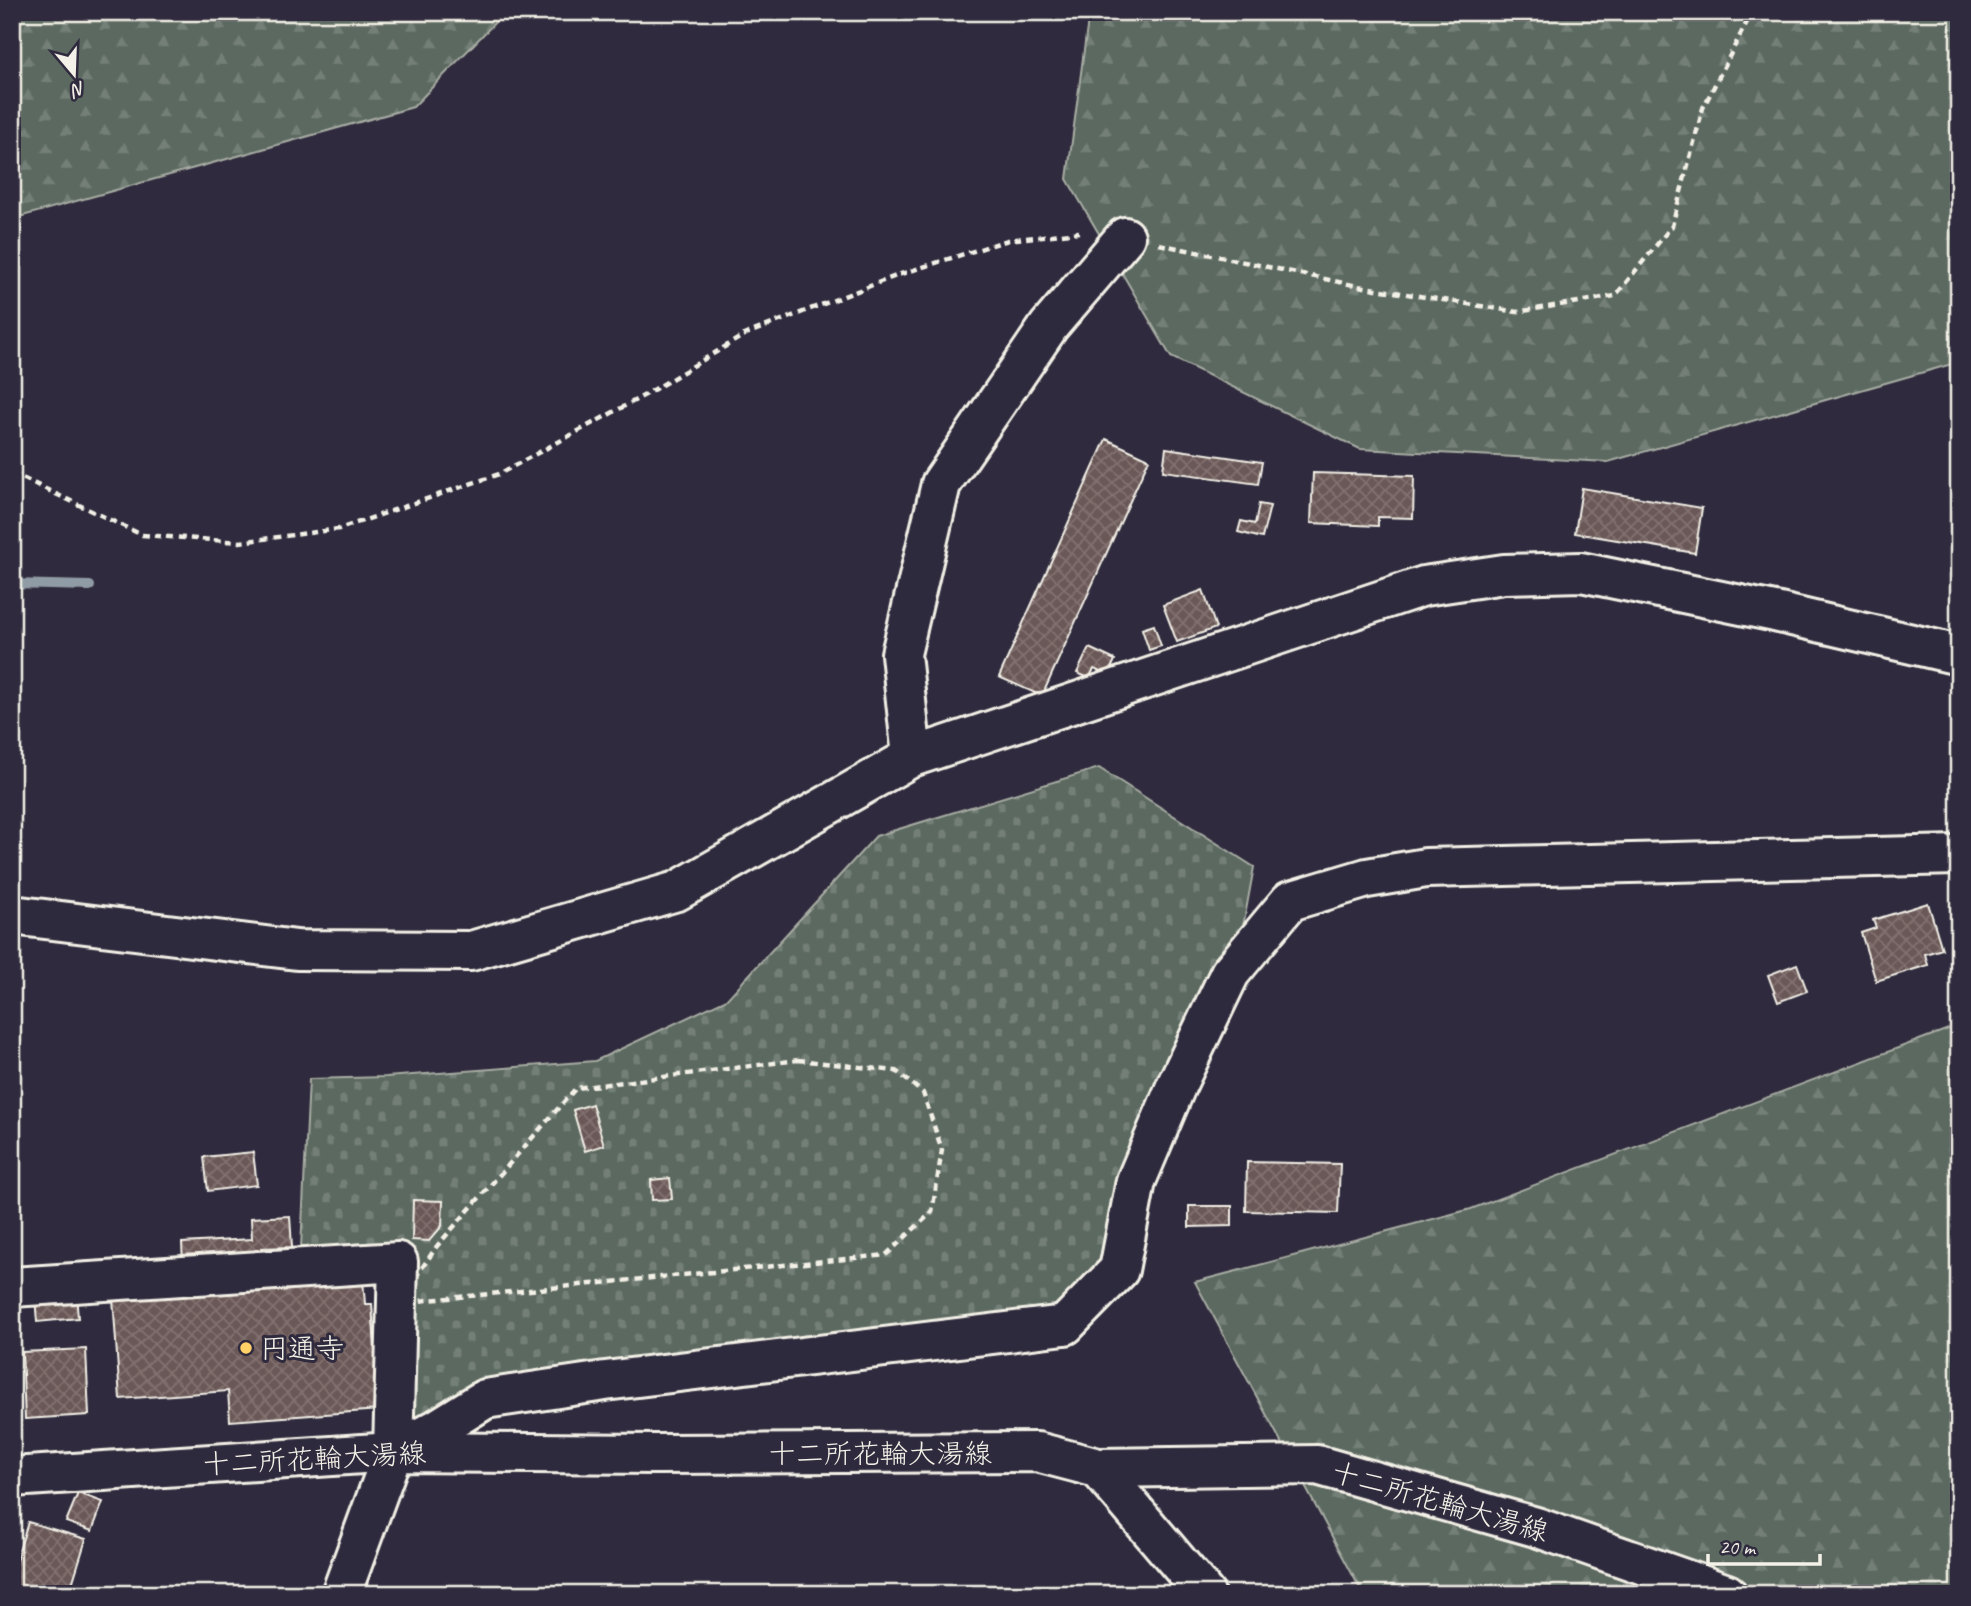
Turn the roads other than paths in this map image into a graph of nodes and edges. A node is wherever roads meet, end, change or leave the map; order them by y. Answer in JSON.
{"nodes":[{"id":1,"x":1125,"y":237,"type":"road end"},
{"id":2,"x":1959,"y":655,"type":"edge"},
{"id":3,"x":912,"y":757,"type":"junction"},
{"id":4,"x":1959,"y":855,"type":"edge"},
{"id":5,"x":12,"y":915,"type":"edge"},
{"id":6,"x":12,"y":1287,"type":"edge"},
{"id":7,"x":393,"y":1451,"type":"junction"},
{"id":8,"x":1098,"y":1468,"type":"junction"},
{"id":9,"x":12,"y":1477,"type":"edge"},
{"id":10,"x":341,"y":1594,"type":"edge"},
{"id":11,"x":1205,"y":1594,"type":"edge"},
{"id":12,"x":1727,"y":1594,"type":"edge"}],
"edges":[{"from":1,"to":3,"type":"street"},
{"from":2,"to":3,"type":"street"},
{"from":3,"to":5,"type":"street"},
{"from":4,"to":7,"type":"street"},
{"from":6,"to":7,"type":"street"},
{"from":7,"to":8,"type":"street","name":"十二所花輪大湯線"},
{"from":7,"to":9,"type":"street","name":"十二所花輪大湯線"},
{"from":7,"to":10,"type":"street"},
{"from":8,"to":11,"type":"street"},
{"from":8,"to":12,"type":"street","name":"十二所花輪大湯線"}]}
